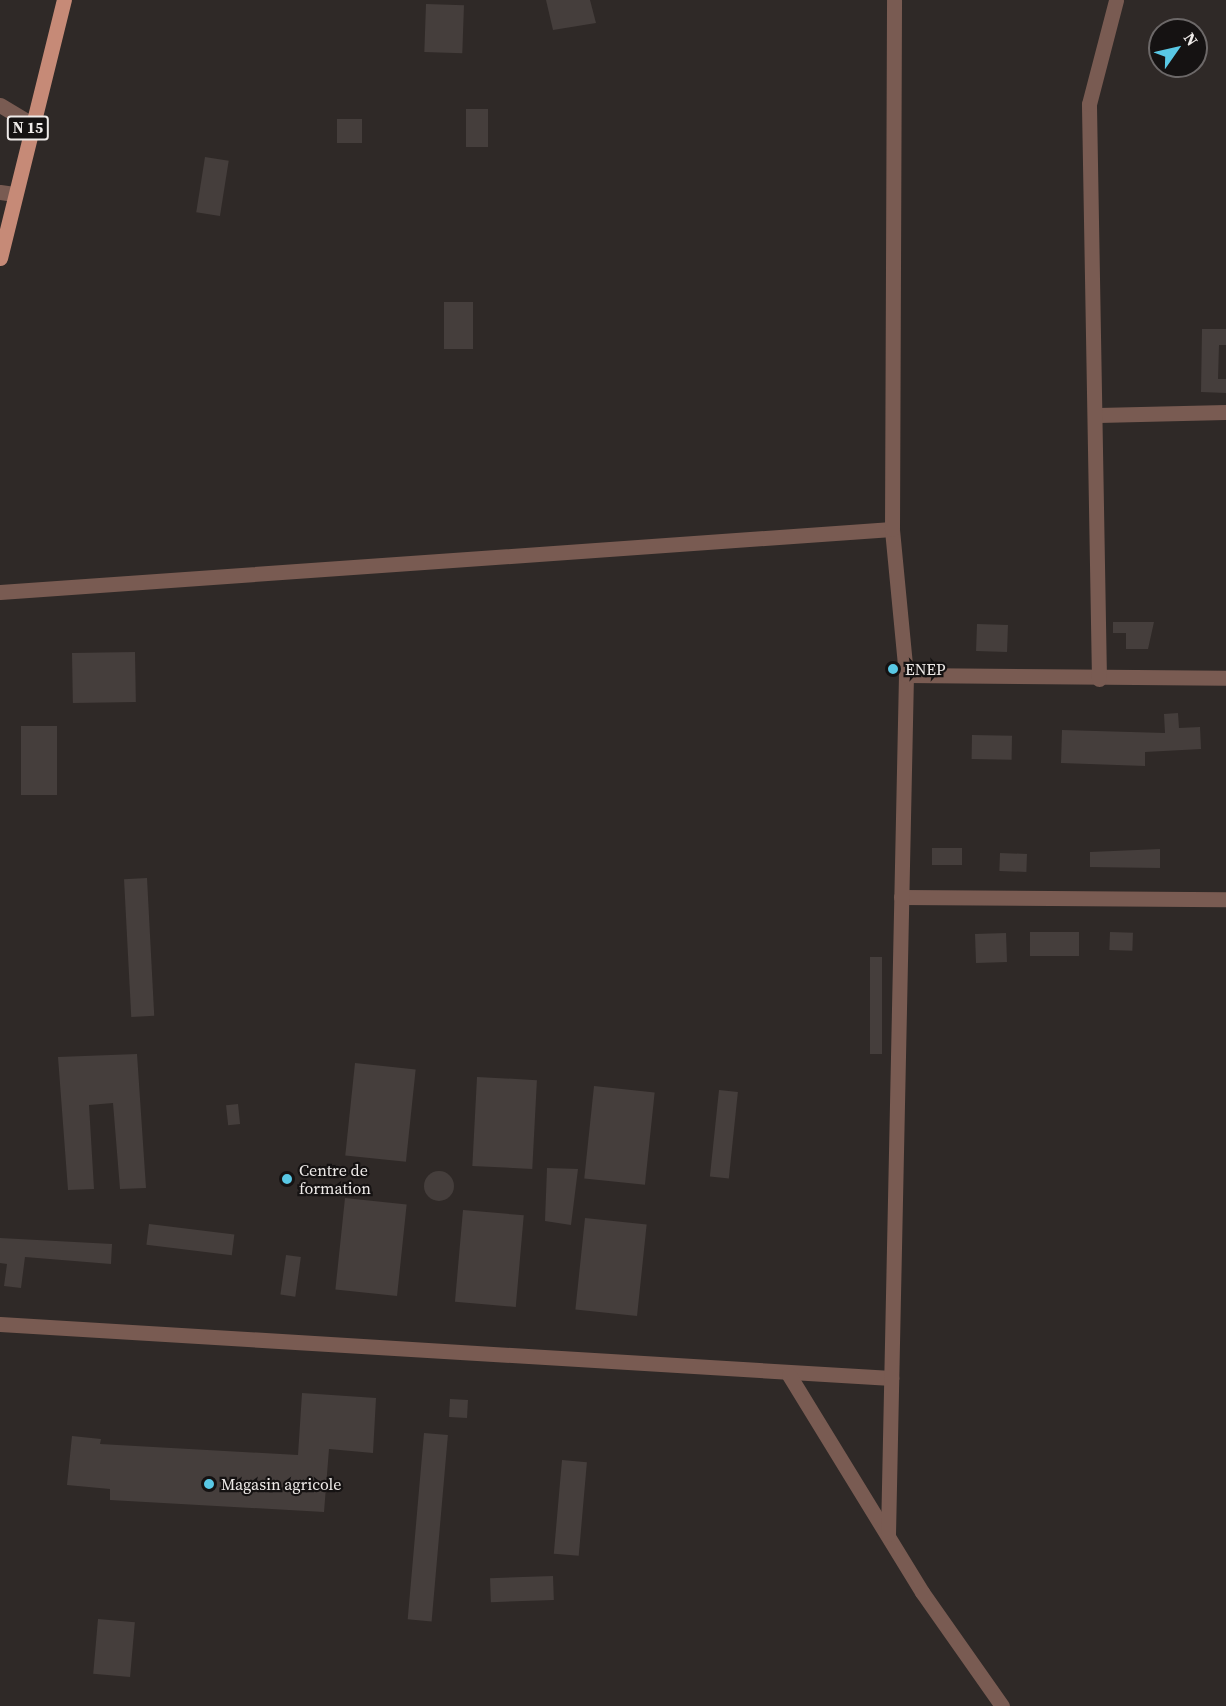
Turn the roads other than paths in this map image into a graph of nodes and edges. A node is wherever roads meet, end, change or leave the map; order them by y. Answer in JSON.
{"nodes":[{"id":1,"x":64,"y":0,"type":"edge"},
{"id":2,"x":894,"y":0,"type":"edge"},
{"id":3,"x":1116,"y":0,"type":"edge"},
{"id":4,"x":0,"y":105,"type":"edge"},
{"id":5,"x":30,"y":123,"type":"junction"},
{"id":6,"x":7,"y":193,"type":"edge"},
{"id":7,"x":0,"y":258,"type":"edge"},
{"id":8,"x":1226,"y":412,"type":"edge"},
{"id":9,"x":1098,"y":415,"type":"junction"},
{"id":10,"x":892,"y":529,"type":"junction"},
{"id":11,"x":0,"y":592,"type":"edge"},
{"id":12,"x":906,"y":675,"type":"junction"},
{"id":13,"x":1226,"y":678,"type":"edge"},
{"id":14,"x":1099,"y":679,"type":"junction"},
{"id":15,"x":902,"y":897,"type":"junction"},
{"id":16,"x":1226,"y":898,"type":"edge"},
{"id":17,"x":0,"y":1324,"type":"edge"},
{"id":18,"x":789,"y":1375,"type":"junction"},
{"id":19,"x":891,"y":1378,"type":"junction"},
{"id":20,"x":888,"y":1534,"type":"junction"},
{"id":21,"x":1002,"y":1706,"type":"edge"}],
"edges":[{"from":1,"to":5,"type":"main road","number":"N 15"},
{"from":2,"to":10,"type":"street"},
{"from":3,"to":9,"type":"street"},
{"from":4,"to":5,"type":"street"},
{"from":5,"to":6,"type":"main road","number":"N 15"},
{"from":6,"to":7,"type":"main road","number":"N 15"},
{"from":8,"to":9,"type":"street"},
{"from":9,"to":14,"type":"street"},
{"from":10,"to":11,"type":"street"},
{"from":10,"to":12,"type":"street"},
{"from":12,"to":14,"type":"street"},
{"from":12,"to":15,"type":"street"},
{"from":13,"to":14,"type":"street"},
{"from":15,"to":16,"type":"street"},
{"from":15,"to":19,"type":"street"},
{"from":17,"to":18,"type":"street"},
{"from":18,"to":19,"type":"street"},
{"from":18,"to":20,"type":"street"},
{"from":19,"to":20,"type":"street"},
{"from":20,"to":21,"type":"street"}]}
